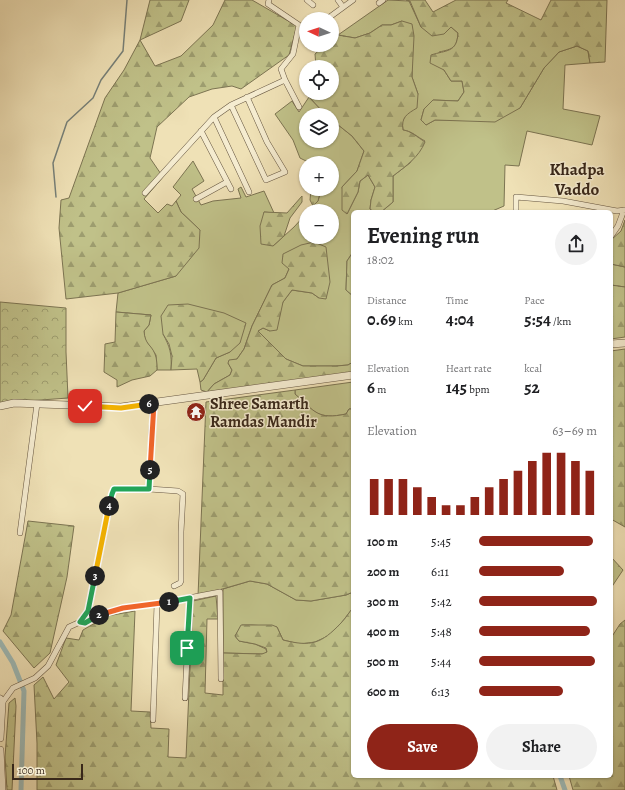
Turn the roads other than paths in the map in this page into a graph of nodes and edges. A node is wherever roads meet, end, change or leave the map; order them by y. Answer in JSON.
{"nodes":[{"id":1,"x":268,"y":0,"type":"edge"},
{"id":2,"x":307,"y":0,"type":"edge"},
{"id":3,"x":338,"y":0,"type":"edge"},
{"id":4,"x":353,"y":0,"type":"edge"},
{"id":5,"x":313,"y":5,"type":"dead end"},
{"id":6,"x":343,"y":7,"type":"junction"},
{"id":7,"x":336,"y":12,"type":"edge"},
{"id":8,"x":285,"y":80,"type":"junction"},
{"id":9,"x":247,"y":97,"type":"junction"},
{"id":10,"x":231,"y":105,"type":"junction"},
{"id":11,"x":299,"y":107,"type":"dead end"},
{"id":12,"x":214,"y":117,"type":"junction"},
{"id":13,"x":202,"y":131,"type":"junction"},
{"id":14,"x":227,"y":182,"type":"junction"},
{"id":15,"x":231,"y":189,"type":"dead end"},
{"id":16,"x":249,"y":192,"type":"dead end"},
{"id":17,"x":145,"y":193,"type":"dead end"},
{"id":18,"x":196,"y":199,"type":"dead end"},
{"id":19,"x":516,"y":210,"type":"edge"},
{"id":20,"x":612,"y":210,"type":"edge"},
{"id":21,"x":613,"y":210,"type":"edge"},
{"id":22,"x":624,"y":210,"type":"edge"},
{"id":23,"x":613,"y":233,"type":"edge"},
{"id":24,"x":625,"y":343,"type":"edge"},
{"id":25,"x":613,"y":344,"type":"edge"},
{"id":26,"x":351,"y":375,"type":"edge"},
{"id":27,"x":154,"y":403,"type":"junction"},
{"id":28,"x":37,"y":404,"type":"junction"},
{"id":29,"x":0,"y":406,"type":"edge"},
{"id":30,"x":149,"y":489,"type":"junction"},
{"id":31,"x":20,"y":533,"type":"dead end"},
{"id":32,"x":174,"y":586,"type":"dead end"},
{"id":33,"x":190,"y":598,"type":"junction"},
{"id":34,"x":157,"y":604,"type":"junction"},
{"id":35,"x":80,"y":622,"type":"junction"},
{"id":36,"x":221,"y":679,"type":"dead end"},
{"id":37,"x":185,"y":698,"type":"dead end"},
{"id":38,"x":1,"y":701,"type":"edge"},
{"id":39,"x":153,"y":720,"type":"dead end"},
{"id":40,"x":0,"y":738,"type":"edge"},
{"id":41,"x":0,"y":750,"type":"edge"},
{"id":42,"x":2,"y":790,"type":"edge"}],
"edges":[{"from":1,"to":8,"type":"street"},
{"from":2,"to":5,"type":"street"},
{"from":3,"to":6,"type":"street"},
{"from":4,"to":6,"type":"street"},
{"from":6,"to":7,"type":"street"},
{"from":8,"to":9,"type":"street"},
{"from":8,"to":11,"type":"street"},
{"from":9,"to":10,"type":"street"},
{"from":9,"to":10,"type":"street"},
{"from":10,"to":12,"type":"street"},
{"from":12,"to":13,"type":"street"},
{"from":12,"to":16,"type":"street"},
{"from":13,"to":14,"type":"street"},
{"from":13,"to":17,"type":"street"},
{"from":14,"to":15,"type":"street"},
{"from":14,"to":18,"type":"street"},
{"from":19,"to":20,"type":"street"},
{"from":21,"to":22,"type":"street"},
{"from":22,"to":23,"type":"street"},
{"from":24,"to":25,"type":"street"},
{"from":26,"to":27,"type":"street"},
{"from":27,"to":28,"type":"street"},
{"from":27,"to":30,"type":"street"},
{"from":28,"to":29,"type":"street"},
{"from":28,"to":31,"type":"street"},
{"from":30,"to":32,"type":"street"},
{"from":30,"to":35,"type":"street"},
{"from":33,"to":34,"type":"street"},
{"from":33,"to":36,"type":"street"},
{"from":33,"to":37,"type":"street"},
{"from":34,"to":35,"type":"street"},
{"from":34,"to":39,"type":"street"},
{"from":35,"to":38,"type":"street"},
{"from":38,"to":40,"type":"street"},
{"from":41,"to":42,"type":"street"}]}
